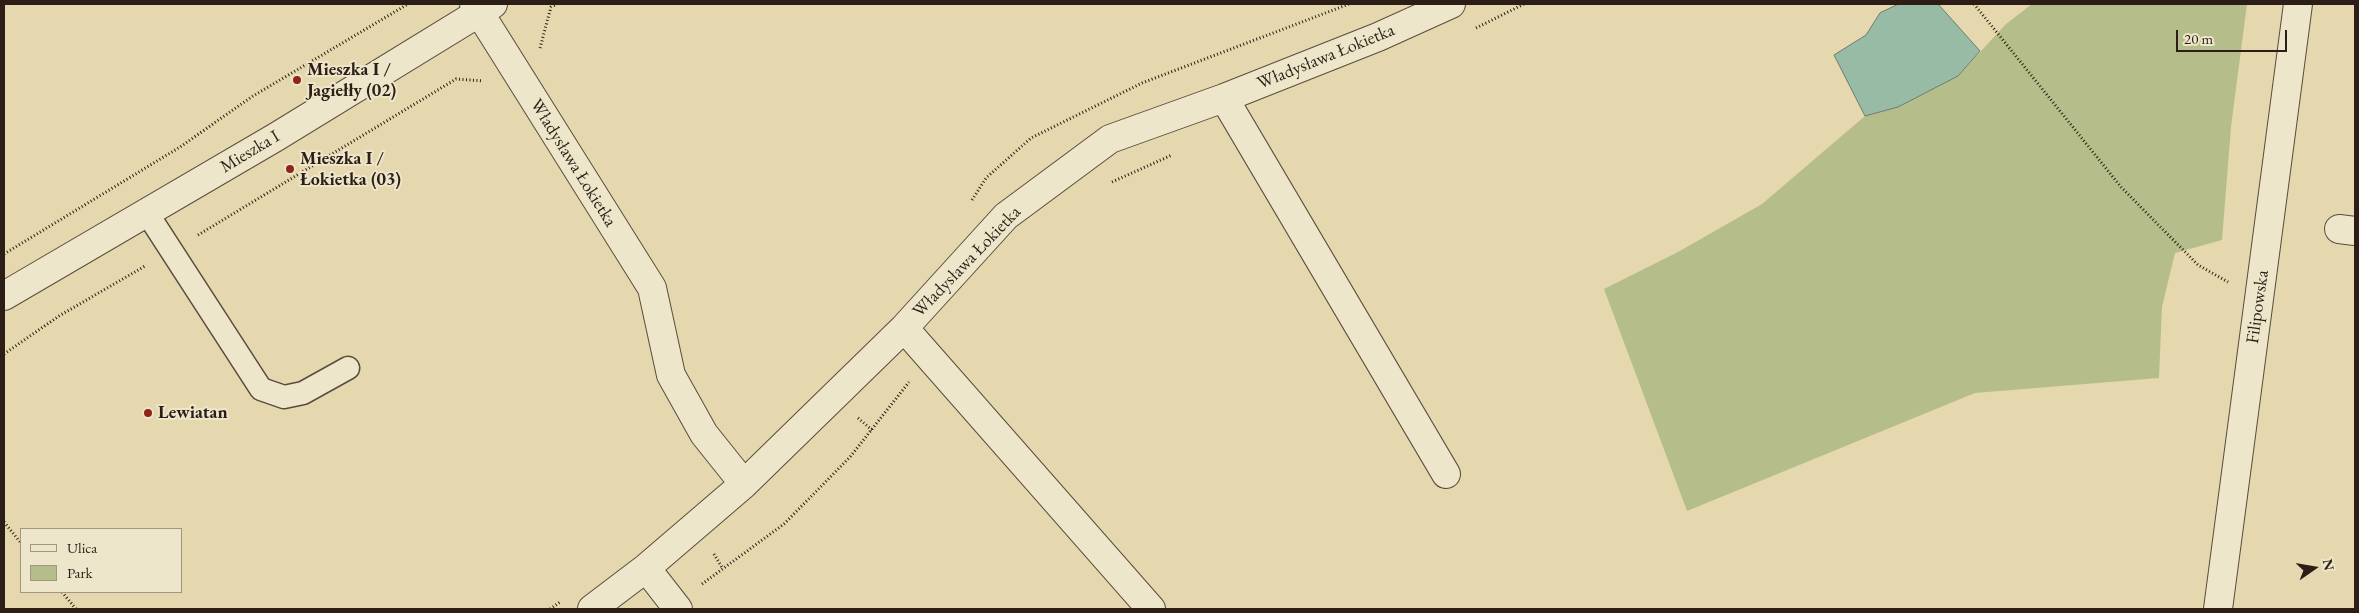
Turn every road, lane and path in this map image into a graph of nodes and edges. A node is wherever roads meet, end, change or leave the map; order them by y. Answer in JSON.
{"nodes":[{"id":1,"x":408,"y":4,"type":"edge"},
{"id":2,"x":557,"y":4,"type":"edge"},
{"id":3,"x":1349,"y":4,"type":"edge"},
{"id":4,"x":1451,"y":4,"type":"edge"},
{"id":5,"x":1524,"y":4,"type":"edge"},
{"id":6,"x":1974,"y":4,"type":"edge"},
{"id":7,"x":2298,"y":4,"type":"edge"},
{"id":8,"x":550,"y":6,"type":"edge"},
{"id":9,"x":482,"y":7,"type":"edge"},
{"id":10,"x":1473,"y":30,"type":"dead end"},
{"id":11,"x":517,"y":74,"type":"junction"},
{"id":12,"x":1224,"y":98,"type":"junction"},
{"id":13,"x":1180,"y":151,"type":"dead end"},
{"id":14,"x":1110,"y":182,"type":"dead end"},
{"id":15,"x":971,"y":202,"type":"dead end"},
{"id":16,"x":147,"y":213,"type":"junction"},
{"id":17,"x":171,"y":250,"type":"junction"},
{"id":18,"x":4,"y":254,"type":"edge"},
{"id":19,"x":2260,"y":294,"type":"junction"},
{"id":20,"x":4,"y":296,"type":"edge"},
{"id":21,"x":904,"y":328,"type":"junction"},
{"id":22,"x":4,"y":354,"type":"edge"},
{"id":23,"x":927,"y":354,"type":"junction"},
{"id":24,"x":348,"y":368,"type":"dead end"},
{"id":25,"x":1446,"y":474,"type":"dead end"},
{"id":26,"x":744,"y":484,"type":"junction"},
{"id":27,"x":4,"y":522,"type":"edge"},
{"id":28,"x":20,"y":542,"type":"edge"},
{"id":29,"x":646,"y":568,"type":"junction"},
{"id":30,"x":63,"y":593,"type":"edge"},
{"id":31,"x":565,"y":598,"type":"dead end"},
{"id":32,"x":677,"y":608,"type":"edge"},
{"id":33,"x":76,"y":609,"type":"edge"},
{"id":34,"x":550,"y":609,"type":"edge"},
{"id":35,"x":592,"y":609,"type":"edge"},
{"id":36,"x":1151,"y":609,"type":"edge"},
{"id":37,"x":2218,"y":609,"type":"edge"}],
"edges":[{"from":1,"to":18,"type":"path"},
{"from":2,"to":8,"type":"path"},
{"from":3,"to":15,"type":"path"},
{"from":4,"to":12,"type":"street","name":"Władysława Łokietka"},
{"from":5,"to":10,"type":"path"},
{"from":6,"to":19,"type":"path"},
{"from":7,"to":19,"type":"street","name":"Filipowska"},
{"from":8,"to":11,"type":"path"},
{"from":9,"to":11,"type":"street","name":"Władysława Łokietka"},
{"from":9,"to":16,"type":"street","name":"Mieszka I"},
{"from":11,"to":17,"type":"path"},
{"from":11,"to":26,"type":"street","name":"Władysława Łokietka"},
{"from":12,"to":21,"type":"street","name":"Władysława Łokietka"},
{"from":12,"to":25,"type":"street"},
{"from":13,"to":14,"type":"path"},
{"from":16,"to":17,"type":"lane"},
{"from":16,"to":20,"type":"street","name":"Mieszka I"},
{"from":17,"to":22,"type":"path"},
{"from":17,"to":24,"type":"lane"},
{"from":19,"to":37,"type":"street","name":"Filipowska"},
{"from":21,"to":23,"type":"street"},
{"from":21,"to":26,"type":"street","name":"Władysława Łokietka"},
{"from":23,"to":32,"type":"path"},
{"from":23,"to":36,"type":"street"},
{"from":26,"to":29,"type":"street","name":"Władysława Łokietka"},
{"from":27,"to":28,"type":"path"},
{"from":29,"to":32,"type":"street"},
{"from":29,"to":35,"type":"street","name":"Władysława Łokietka"},
{"from":30,"to":33,"type":"path"},
{"from":31,"to":34,"type":"path"}]}
